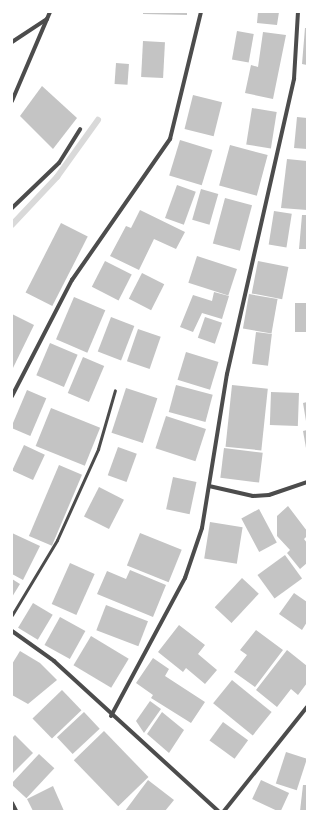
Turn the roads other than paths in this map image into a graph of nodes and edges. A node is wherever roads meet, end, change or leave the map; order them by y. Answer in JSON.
{"nodes":[{"id":1,"x":50,"y":12,"type":"edge"},
{"id":2,"x":201,"y":12,"type":"edge"},
{"id":3,"x":298,"y":12,"type":"edge"},
{"id":4,"x":47,"y":18,"type":"junction"},
{"id":5,"x":12,"y":42,"type":"edge"},
{"id":6,"x":12,"y":101,"type":"edge"},
{"id":7,"x":80,"y":129,"type":"dead end"},
{"id":8,"x":12,"y":208,"type":"edge"},
{"id":9,"x":115,"y":390,"type":"dead end"},
{"id":10,"x":12,"y":396,"type":"edge"},
{"id":11,"x":307,"y":482,"type":"edge"},
{"id":12,"x":209,"y":486,"type":"junction"},
{"id":13,"x":12,"y":615,"type":"edge"},
{"id":14,"x":12,"y":631,"type":"edge"},
{"id":15,"x":307,"y":707,"type":"edge"},
{"id":16,"x":111,"y":716,"type":"junction"},
{"id":17,"x":12,"y":803,"type":"edge"},
{"id":18,"x":16,"y":811,"type":"edge"},
{"id":19,"x":218,"y":811,"type":"edge"},
{"id":20,"x":224,"y":811,"type":"edge"}],
"edges":[{"from":1,"to":4,"type":"street"},
{"from":2,"to":10,"type":"street"},
{"from":3,"to":12,"type":"street"},
{"from":4,"to":5,"type":"street"},
{"from":4,"to":6,"type":"street"},
{"from":7,"to":8,"type":"street"},
{"from":9,"to":13,"type":"lane"},
{"from":11,"to":12,"type":"street"},
{"from":12,"to":16,"type":"street"},
{"from":14,"to":16,"type":"street"},
{"from":15,"to":20,"type":"street"},
{"from":16,"to":19,"type":"street"},
{"from":17,"to":18,"type":"street"}]}
